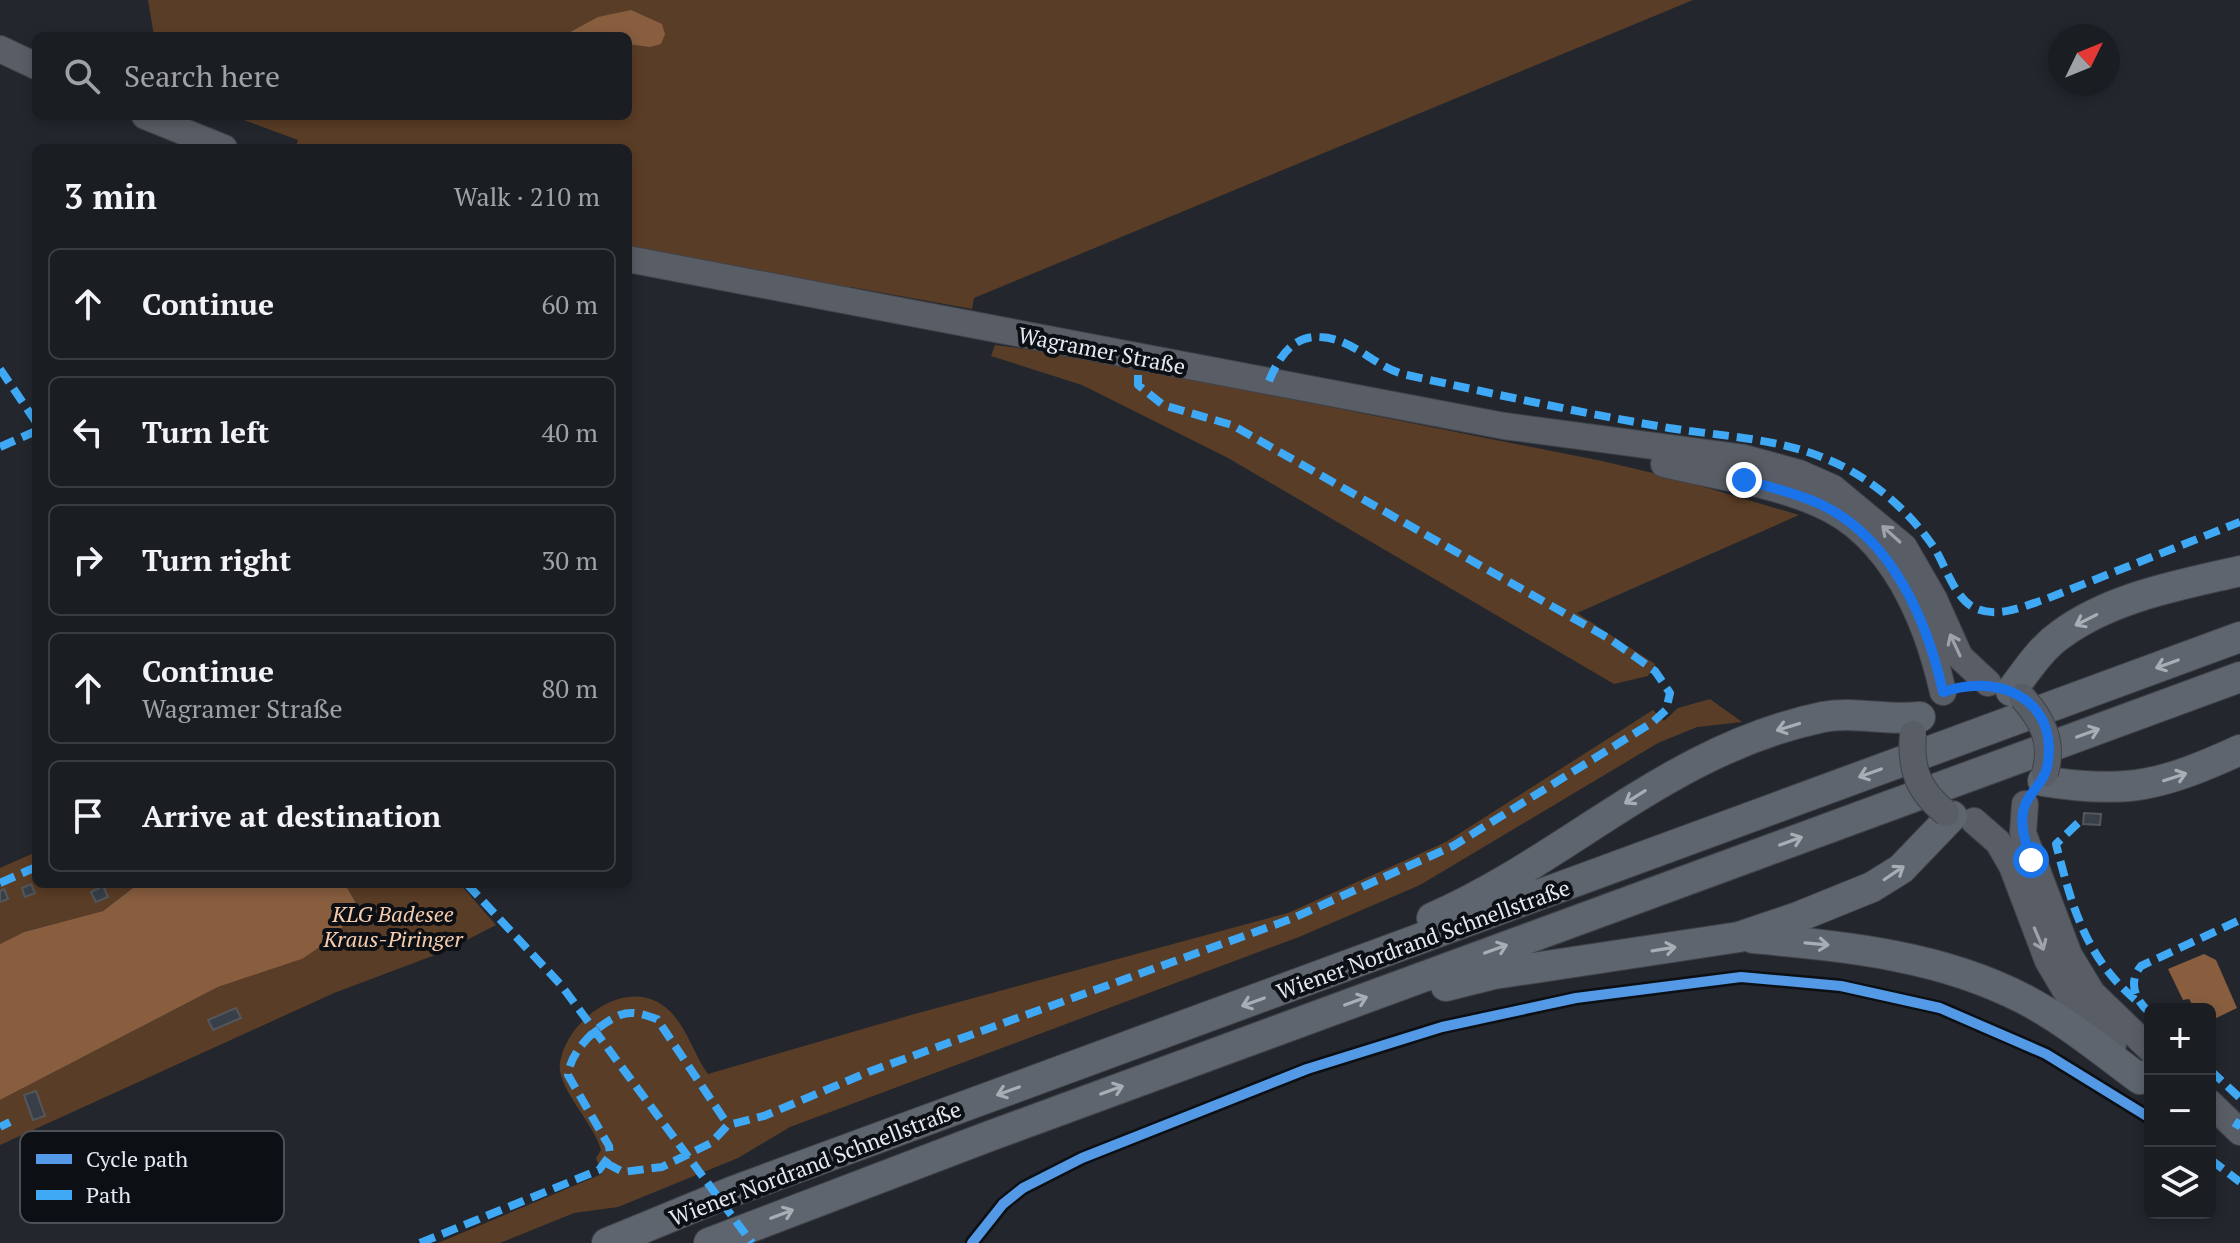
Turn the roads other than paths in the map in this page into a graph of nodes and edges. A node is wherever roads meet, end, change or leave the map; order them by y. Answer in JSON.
{"nodes":[{"id":1,"x":0,"y":49,"type":"edge"},
{"id":2,"x":32,"y":64,"type":"edge"},
{"id":3,"x":155,"y":120,"type":"edge"},
{"id":4,"x":214,"y":144,"type":"edge"},
{"id":5,"x":632,"y":260,"type":"edge"},
{"id":6,"x":2240,"y":571,"type":"edge"},
{"id":7,"x":1925,"y":603,"type":"junction"},
{"id":8,"x":2240,"y":637,"type":"edge"},
{"id":9,"x":2240,"y":677,"type":"edge"},
{"id":10,"x":2007,"y":690,"type":"junction"},
{"id":11,"x":1943,"y":692,"type":"junction"},
{"id":12,"x":1916,"y":726,"type":"junction"},
{"id":13,"x":2240,"y":750,"type":"edge"},
{"id":14,"x":2038,"y":786,"type":"junction"},
{"id":15,"x":1957,"y":816,"type":"junction"},
{"id":16,"x":1739,"y":937,"type":"junction"},
{"id":17,"x":1379,"y":956,"type":"junction"},
{"id":18,"x":1397,"y":986,"type":"junction"},
{"id":19,"x":2144,"y":1043,"type":"edge"},
{"id":20,"x":2144,"y":1069,"type":"edge"},
{"id":21,"x":2148,"y":1075,"type":"edge"},
{"id":22,"x":2216,"y":1109,"type":"edge"},
{"id":23,"x":2216,"y":1118,"type":"edge"},
{"id":24,"x":2237,"y":1130,"type":"edge"},
{"id":25,"x":607,"y":1243,"type":"edge"},
{"id":26,"x":709,"y":1243,"type":"edge"}],
"edges":[{"from":1,"to":2,"type":"main road"},
{"from":3,"to":4,"type":"main road"},
{"from":5,"to":7,"type":"main road","name":"Wagramer Straße"},
{"from":6,"to":10,"type":"highway","one_way":true},
{"from":10,"to":7,"type":"main road","one_way":true},
{"from":7,"to":11,"type":"main road"},
{"from":8,"to":17,"type":"highway","name":"Wiener Nordrand Schnellstraße","one_way":true},
{"from":18,"to":9,"type":"highway","name":"Wiener Nordrand Schnellstraße","one_way":true},
{"from":10,"to":11,"type":"main road"},
{"from":10,"to":14,"type":"main road","bridge":true},
{"from":11,"to":12,"type":"main road"},
{"from":12,"to":15,"type":"main road","bridge":true},
{"from":12,"to":17,"type":"highway","one_way":true},
{"from":14,"to":13,"type":"highway","one_way":true},
{"from":14,"to":15,"type":"main road"},
{"from":14,"to":19,"type":"main road"},
{"from":16,"to":15,"type":"highway","one_way":true},
{"from":15,"to":20,"type":"main road","one_way":true},
{"from":18,"to":16,"type":"highway","one_way":true},
{"from":16,"to":21,"type":"highway","one_way":true},
{"from":17,"to":25,"type":"highway","name":"Wiener Nordrand Schnellstraße","one_way":true},
{"from":26,"to":18,"type":"highway","name":"Wiener Nordrand Schnellstraße","one_way":true},
{"from":22,"to":24,"type":"main road"},
{"from":23,"to":24,"type":"main road"}]}
